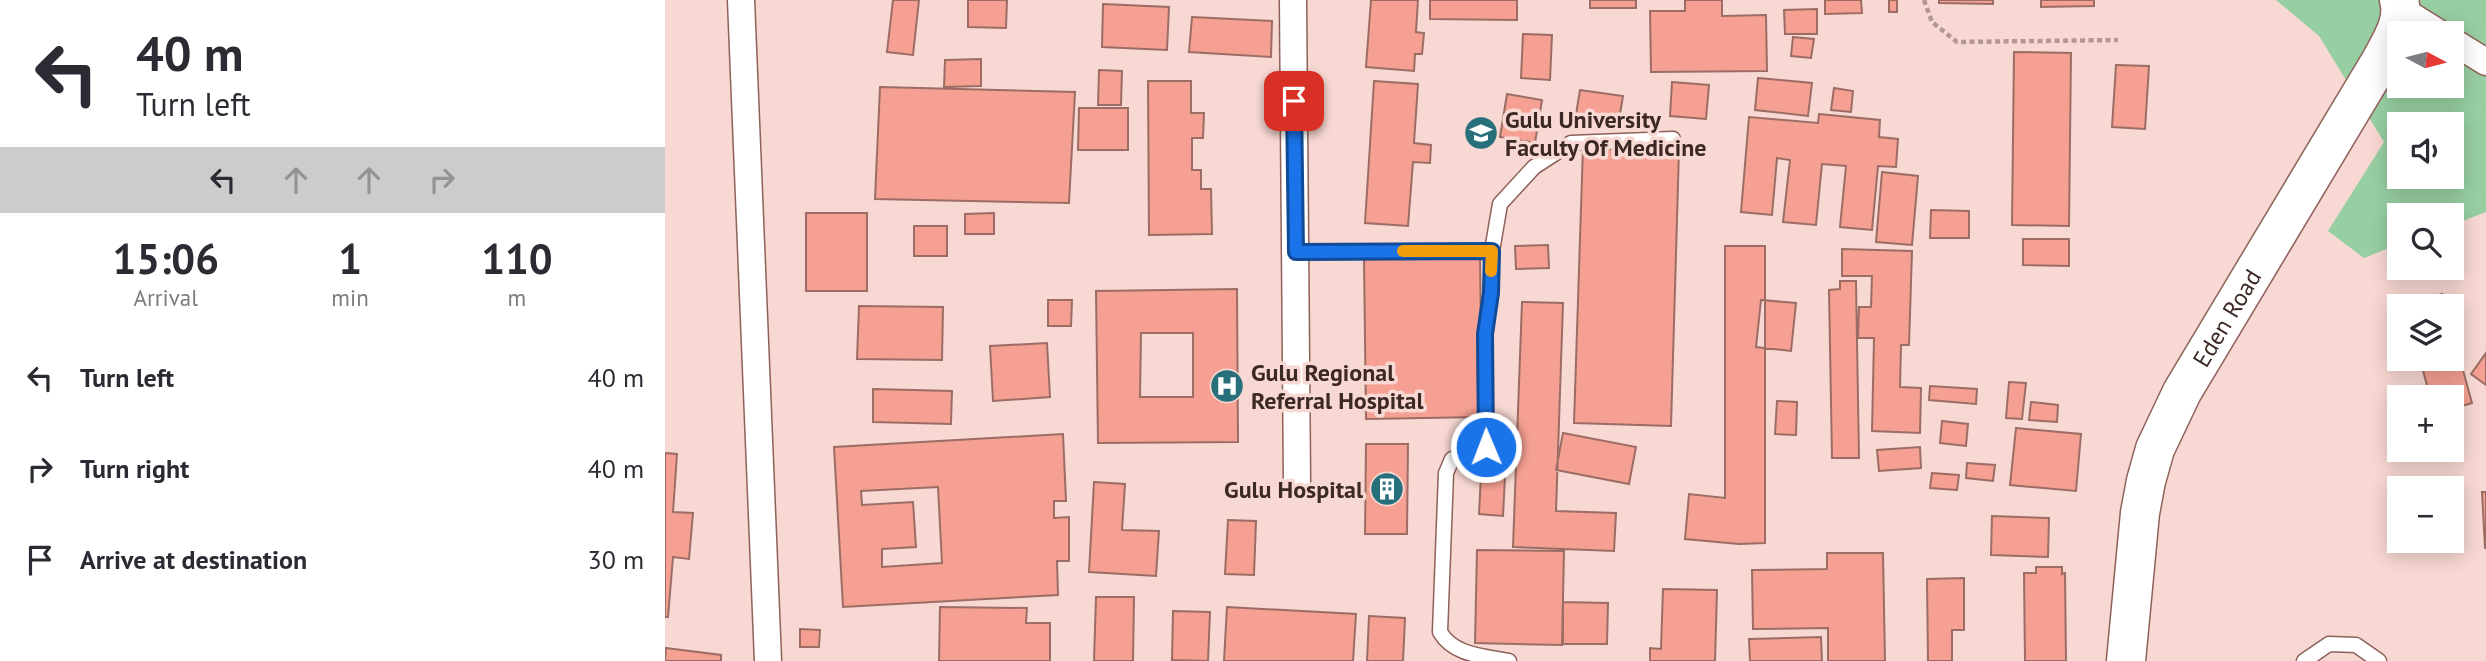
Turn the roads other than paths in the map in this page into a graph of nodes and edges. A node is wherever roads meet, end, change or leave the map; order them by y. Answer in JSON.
{"nodes":[{"id":1,"x":741,"y":0,"type":"edge"},
{"id":2,"x":1293,"y":0,"type":"edge"},
{"id":3,"x":2400,"y":5,"type":"edge"},
{"id":4,"x":2422,"y":21,"type":"edge"},
{"id":5,"x":2464,"y":48,"type":"edge"},
{"id":6,"x":2486,"y":62,"type":"edge"},
{"id":7,"x":1673,"y":139,"type":"dead end"},
{"id":8,"x":1492,"y":251,"type":"junction"},
{"id":9,"x":1296,"y":252,"type":"junction"},
{"id":10,"x":1297,"y":482,"type":"dead end"},
{"id":11,"x":768,"y":661,"type":"edge"},
{"id":12,"x":1509,"y":661,"type":"edge"},
{"id":13,"x":2126,"y":661,"type":"edge"},
{"id":14,"x":2304,"y":661,"type":"edge"},
{"id":15,"x":2379,"y":661,"type":"edge"}],
"edges":[{"from":1,"to":11,"type":"street"},
{"from":2,"to":9,"type":"street"},
{"from":3,"to":4,"type":"street"},
{"from":3,"to":13,"type":"street","name":"Eden Road"},
{"from":5,"to":6,"type":"street"},
{"from":7,"to":8,"type":"lane"},
{"from":8,"to":9,"type":"lane"},
{"from":8,"to":12,"type":"lane"},
{"from":9,"to":10,"type":"street"},
{"from":14,"to":15,"type":"lane"}]}
